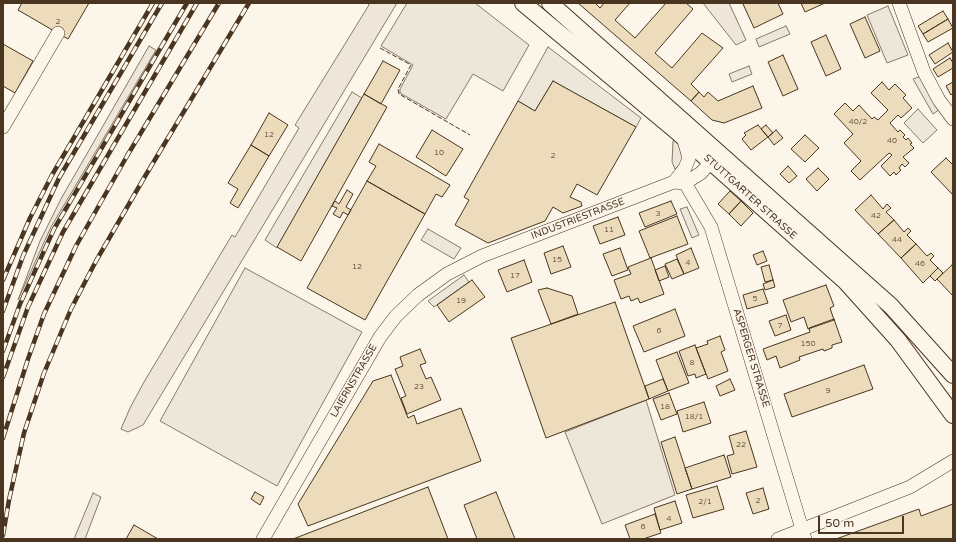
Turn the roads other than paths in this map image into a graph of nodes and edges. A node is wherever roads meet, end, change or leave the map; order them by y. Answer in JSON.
{"nodes":[{"id":1,"x":523,"y":3,"type":"edge"},
{"id":2,"x":550,"y":3,"type":"edge"},
{"id":3,"x":899,"y":3,"type":"edge"},
{"id":4,"x":58,"y":33,"type":"dead end"},
{"id":5,"x":953,"y":119,"type":"edge"},
{"id":6,"x":3,"y":127,"type":"edge"},
{"id":7,"x":683,"y":137,"type":"junction"},
{"id":8,"x":715,"y":157,"type":"junction"},
{"id":9,"x":679,"y":182,"type":"junction"},
{"id":10,"x":482,"y":256,"type":"joint"},
{"id":11,"x":953,"y":374,"type":"edge"},
{"id":12,"x":953,"y":415,"type":"edge"},
{"id":13,"x":953,"y":461,"type":"edge"},
{"id":14,"x":804,"y":534,"type":"edge"},
{"id":15,"x":263,"y":539,"type":"edge"},
{"id":16,"x":778,"y":539,"type":"edge"}],
"edges":[{"from":1,"to":7,"type":"main road","name":"STUTTGARTER STRASSE"},
{"from":2,"to":8,"type":"main road","name":"STUTTGARTER STRASSE"},
{"from":3,"to":5,"type":"street"},
{"from":4,"to":6,"type":"street"},
{"from":7,"to":8,"type":"main road","name":"STUTTGARTER STRASSE"},
{"from":7,"to":9,"type":"street"},
{"from":8,"to":9,"type":"street","name":"INDUSTRIESTRASSE"},
{"from":8,"to":11,"type":"main road","name":"STUTTGARTER STRASSE"},
{"from":8,"to":12,"type":"main road","name":"STUTTGARTER STRASSE"},
{"from":9,"to":10,"type":"street","name":"INDUSTRIESTRASSE"},
{"from":9,"to":14,"type":"street","name":"ASPERGER STRASSE"},
{"from":10,"to":15,"type":"street","name":"LAIERNSTRASSE"},
{"from":13,"to":14,"type":"street"},
{"from":14,"to":16,"type":"street"}]}
